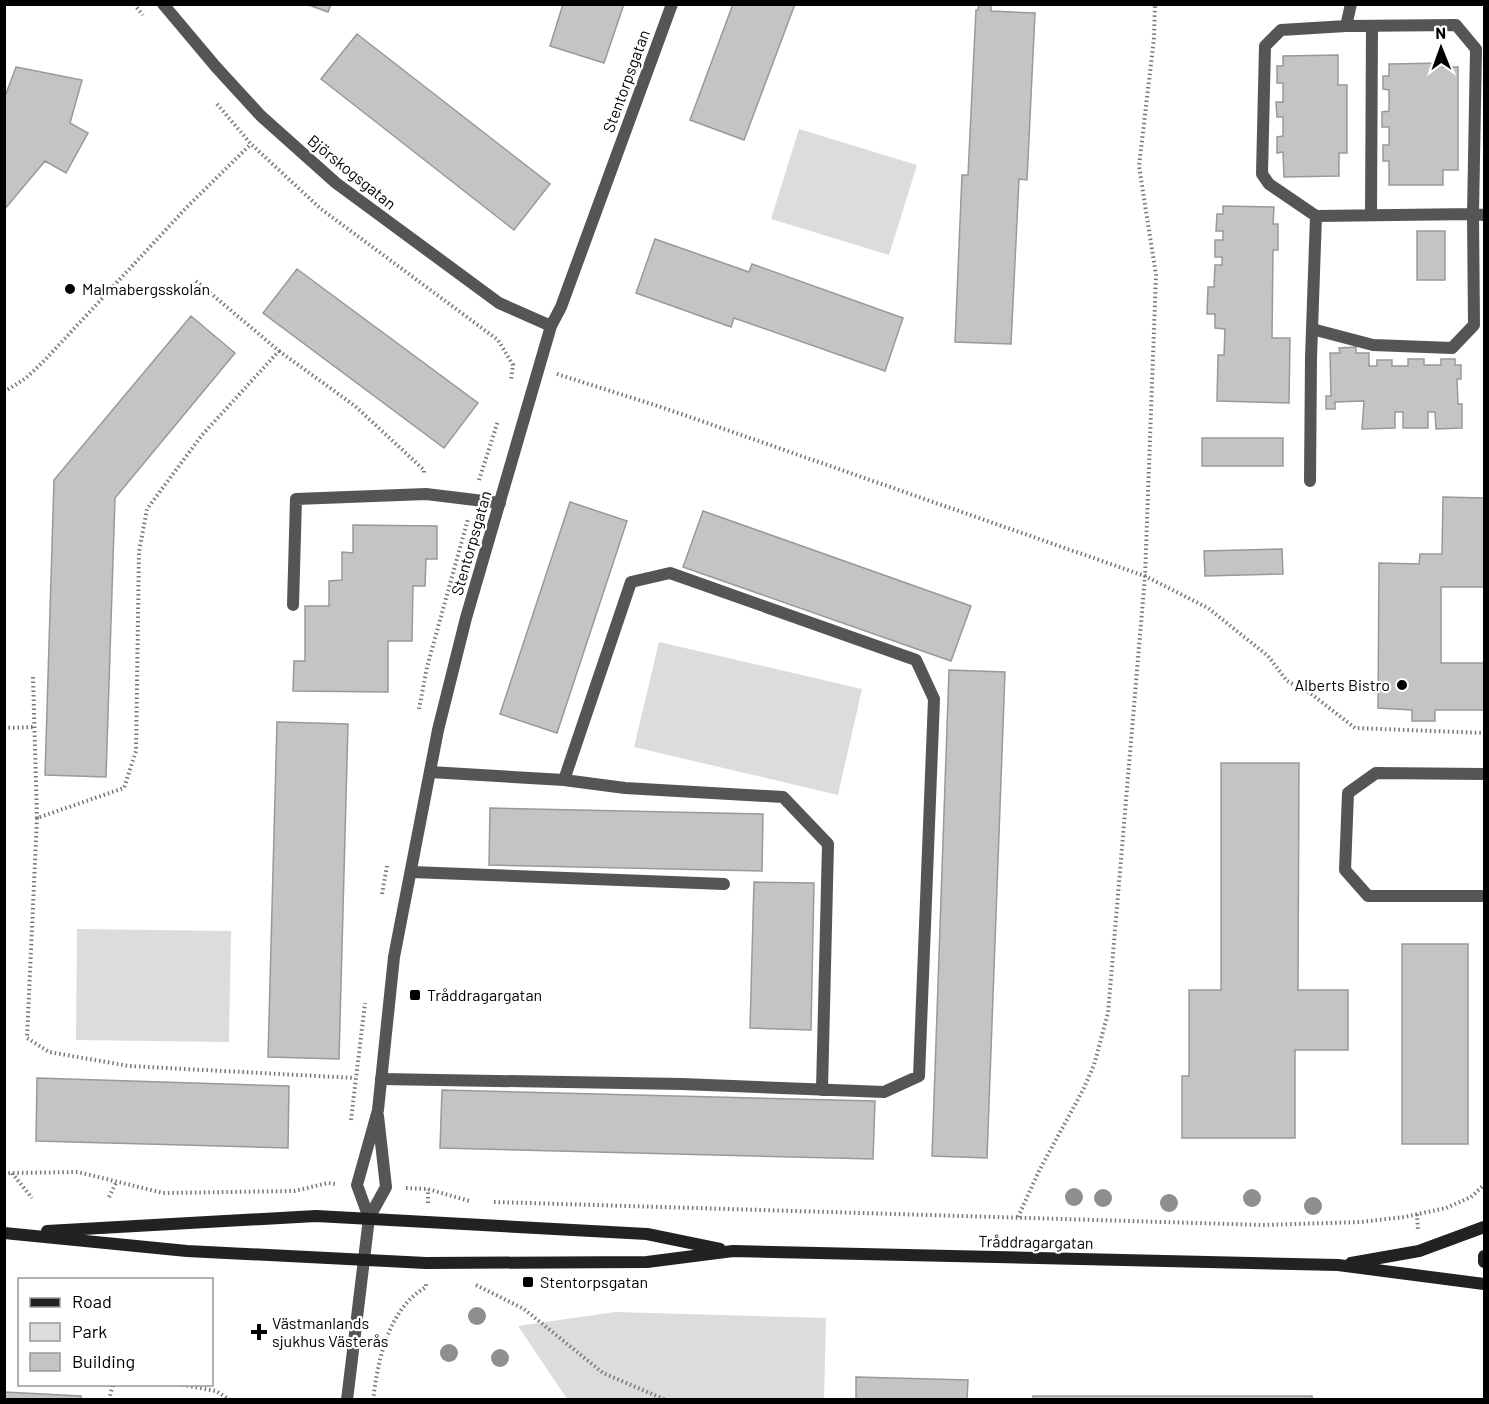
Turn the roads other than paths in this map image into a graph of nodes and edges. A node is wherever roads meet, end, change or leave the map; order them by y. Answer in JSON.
{"nodes":[{"id":1,"x":163,"y":4,"type":"edge"},
{"id":2,"x":672,"y":4,"type":"edge"},
{"id":3,"x":1351,"y":4,"type":"edge"},
{"id":4,"x":1346,"y":26,"type":"junction"},
{"id":5,"x":1372,"y":26,"type":"junction"},
{"id":6,"x":1479,"y":214,"type":"edge"},
{"id":7,"x":1371,"y":215,"type":"junction"},
{"id":8,"x":1316,"y":216,"type":"junction"},
{"id":9,"x":551,"y":326,"type":"junction"},
{"id":10,"x":1312,"y":329,"type":"junction"},
{"id":11,"x":1311,"y":481,"type":"dead end"},
{"id":12,"x":500,"y":503,"type":"junction"},
{"id":13,"x":293,"y":605,"type":"dead end"},
{"id":14,"x":430,"y":771,"type":"junction"},
{"id":15,"x":1485,"y":774,"type":"edge"},
{"id":16,"x":564,"y":780,"type":"junction"},
{"id":17,"x":411,"y":872,"type":"junction"},
{"id":18,"x":724,"y":884,"type":"dead end"},
{"id":19,"x":1485,"y":896,"type":"edge"},
{"id":20,"x":381,"y":1079,"type":"junction"},
{"id":21,"x":822,"y":1090,"type":"junction"},
{"id":22,"x":378,"y":1110,"type":"junction"},
{"id":23,"x":369,"y":1218,"type":"junction"},
{"id":24,"x":1485,"y":1227,"type":"edge"},
{"id":25,"x":7,"y":1233,"type":"edge"},
{"id":26,"x":733,"y":1251,"type":"junction"},
{"id":27,"x":1485,"y":1256,"type":"edge"},
{"id":28,"x":364,"y":1260,"type":"junction"},
{"id":29,"x":1485,"y":1263,"type":"edge"},
{"id":30,"x":1338,"y":1265,"type":"junction"},
{"id":31,"x":1485,"y":1284,"type":"edge"},
{"id":32,"x":346,"y":1400,"type":"edge"}],
"edges":[{"from":1,"to":9,"type":"street","name":"Björskogsgatan"},
{"from":2,"to":9,"type":"street","name":"Stentorpsgatan"},
{"from":3,"to":4,"type":"street"},
{"from":4,"to":5,"type":"street"},
{"from":4,"to":8,"type":"street"},
{"from":5,"to":6,"type":"street"},
{"from":5,"to":7,"type":"street"},
{"from":6,"to":7,"type":"street"},
{"from":6,"to":10,"type":"street"},
{"from":7,"to":8,"type":"street"},
{"from":8,"to":10,"type":"street"},
{"from":9,"to":12,"type":"street","name":"Stentorpsgatan"},
{"from":10,"to":11,"type":"street"},
{"from":12,"to":13,"type":"street"},
{"from":12,"to":14,"type":"street","name":"Stentorpsgatan"},
{"from":14,"to":16,"type":"street"},
{"from":14,"to":17,"type":"street","name":"Stentorpsgatan"},
{"from":15,"to":19,"type":"street"},
{"from":16,"to":21,"type":"street"},
{"from":16,"to":21,"type":"street"},
{"from":17,"to":18,"type":"street"},
{"from":17,"to":20,"type":"street","name":"Stentorpsgatan"},
{"from":20,"to":21,"type":"street"},
{"from":20,"to":22,"type":"street","name":"Stentorpsgatan"},
{"from":22,"to":23,"type":"street","name":"Stentorpsgatan"},
{"from":22,"to":23,"type":"street","name":"Stentorpsgatan"},
{"from":23,"to":25,"type":"main road","name":"Tråddragargatan"},
{"from":23,"to":26,"type":"main road","name":"Tråddragargatan"},
{"from":23,"to":28,"type":"street"},
{"from":24,"to":30,"type":"main road","name":"Tråddragargatan"},
{"from":25,"to":28,"type":"main road","name":"Tråddragargatan"},
{"from":26,"to":28,"type":"main road","name":"Tråddragargatan"},
{"from":26,"to":30,"type":"main road","name":"Tråddragargatan"},
{"from":27,"to":29,"type":"main road"},
{"from":28,"to":32,"type":"street"},
{"from":30,"to":31,"type":"main road","name":"Tråddragargatan"}]}
